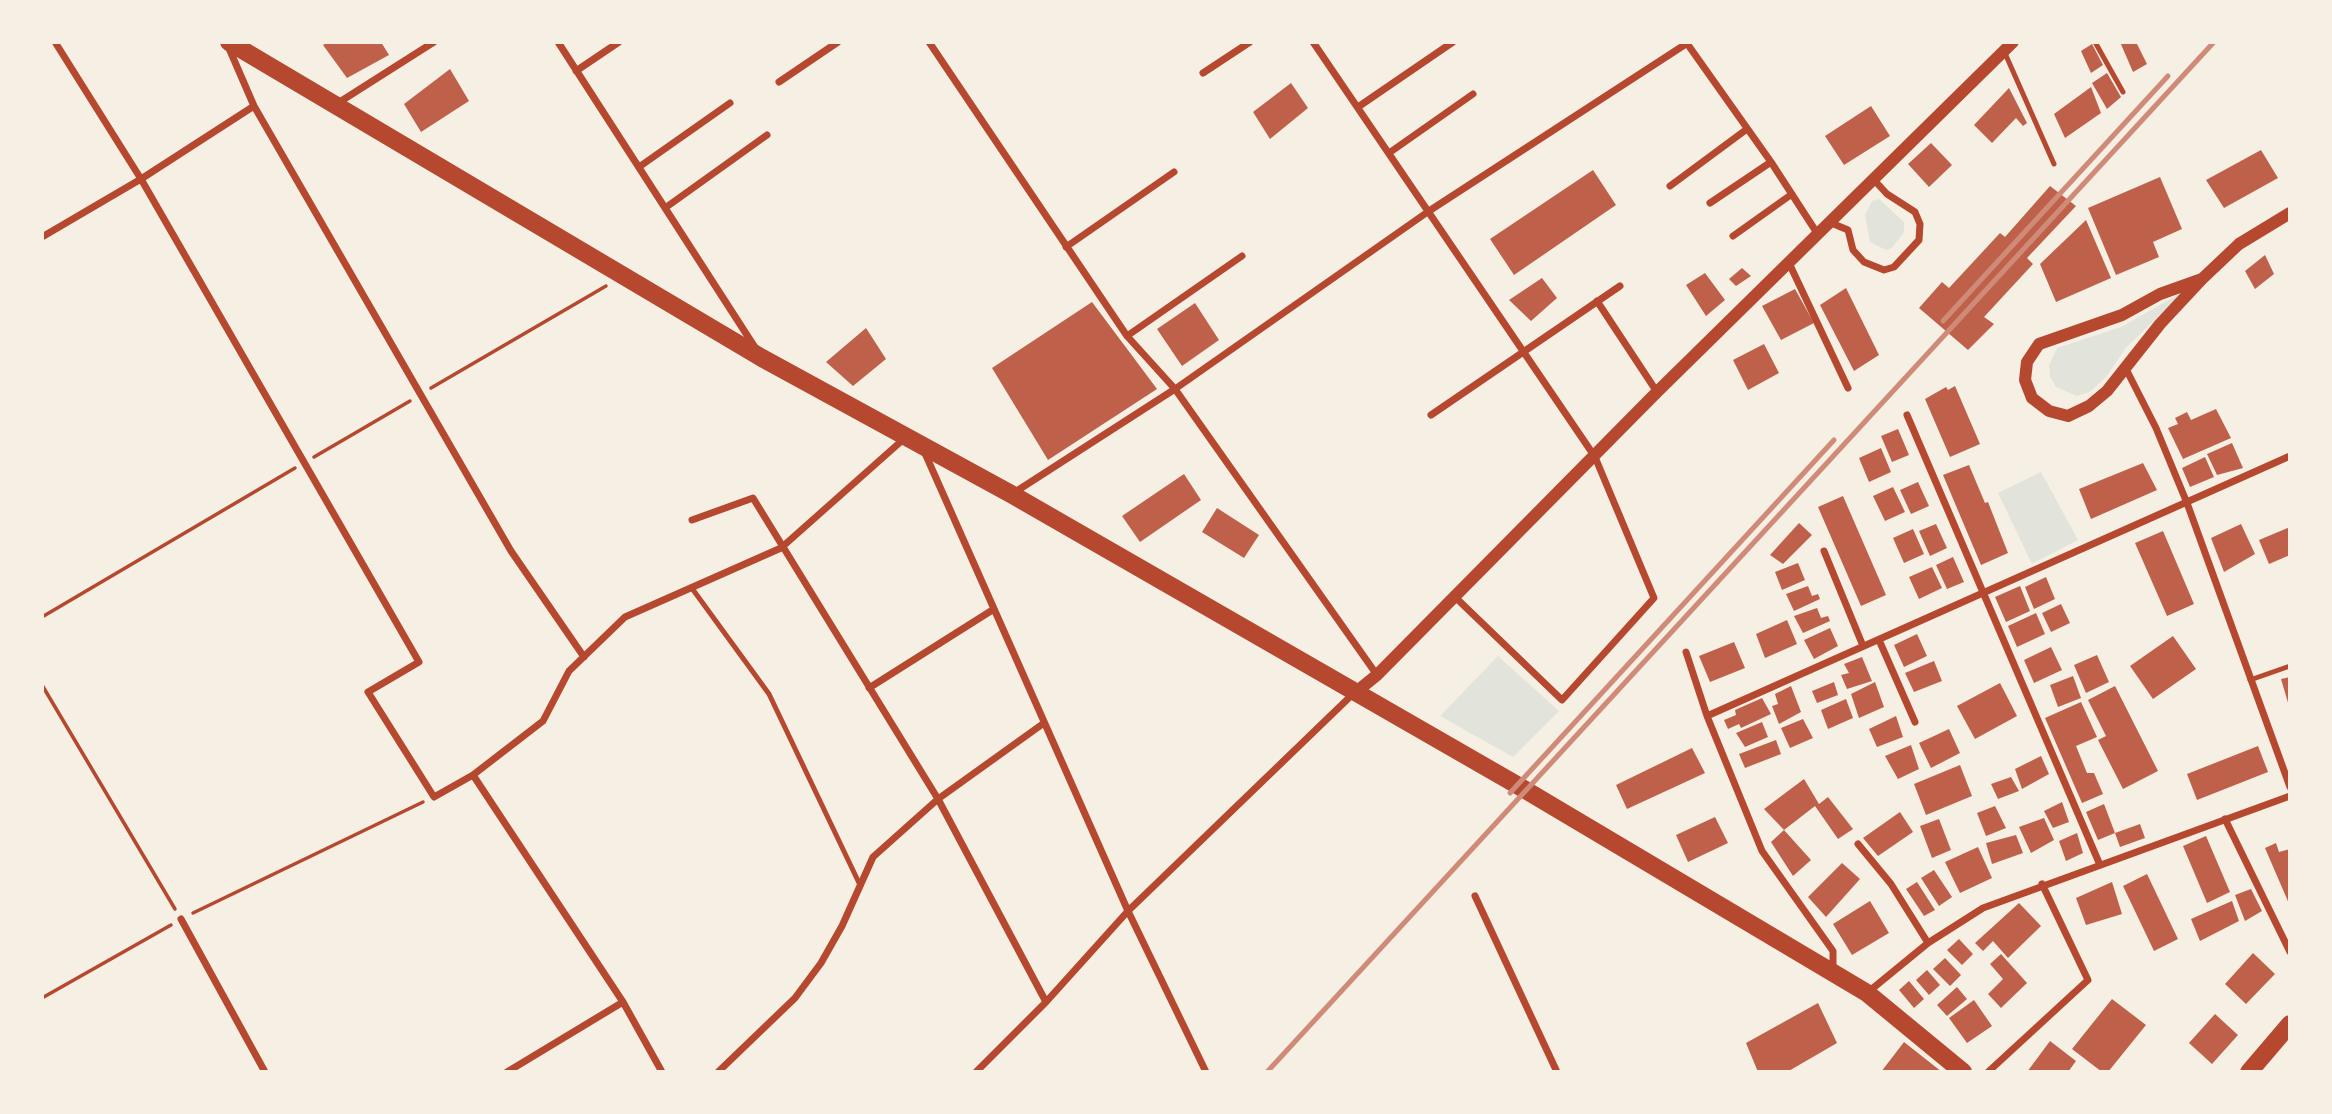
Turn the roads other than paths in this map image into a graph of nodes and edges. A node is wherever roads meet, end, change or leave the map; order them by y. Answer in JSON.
{"nodes":[{"id":1,"x":55,"y":42,"type":"edge"},
{"id":2,"x":228,"y":42,"type":"edge"},
{"id":3,"x":434,"y":42,"type":"edge"},
{"id":4,"x":558,"y":42,"type":"edge"},
{"id":5,"x":619,"y":42,"type":"edge"},
{"id":6,"x":838,"y":42,"type":"edge"},
{"id":7,"x":929,"y":42,"type":"edge"},
{"id":8,"x":1250,"y":42,"type":"edge"},
{"id":9,"x":1313,"y":42,"type":"edge"},
{"id":10,"x":1453,"y":42,"type":"edge"},
{"id":11,"x":1687,"y":42,"type":"edge"},
{"id":12,"x":2095,"y":42,"type":"edge"},
{"id":13,"x":2009,"y":46,"type":"edge"},
{"id":14,"x":576,"y":71,"type":"junction"},
{"id":15,"x":1203,"y":73,"type":"dead end"},
{"id":16,"x":779,"y":82,"type":"dead end"},
{"id":17,"x":2123,"y":92,"type":"dead end"},
{"id":18,"x":1473,"y":94,"type":"dead end"},
{"id":19,"x":730,"y":103,"type":"dead end"},
{"id":20,"x":334,"y":105,"type":"junction"},
{"id":21,"x":254,"y":106,"type":"junction"},
{"id":22,"x":1358,"y":107,"type":"junction"},
{"id":23,"x":1747,"y":129,"type":"junction"},
{"id":24,"x":767,"y":135,"type":"dead end"},
{"id":25,"x":1389,"y":153,"type":"junction"},
{"id":26,"x":1771,"y":162,"type":"junction"},
{"id":27,"x":2054,"y":164,"type":"dead end"},
{"id":28,"x":639,"y":167,"type":"junction"},
{"id":29,"x":1174,"y":172,"type":"dead end"},
{"id":30,"x":141,"y":179,"type":"junction"},
{"id":31,"x":1875,"y":181,"type":"junction"},
{"id":32,"x":1670,"y":186,"type":"dead end"},
{"id":33,"x":1792,"y":194,"type":"junction"},
{"id":34,"x":1710,"y":203,"type":"dead end"},
{"id":35,"x":665,"y":208,"type":"junction"},
{"id":36,"x":1429,"y":211,"type":"junction"},
{"id":37,"x":2290,"y":213,"type":"edge"},
{"id":38,"x":1829,"y":222,"type":"junction"},
{"id":39,"x":1817,"y":233,"type":"junction"},
{"id":40,"x":1733,"y":236,"type":"dead end"},
{"id":41,"x":42,"y":237,"type":"edge"},
{"id":42,"x":1066,"y":247,"type":"junction"},
{"id":43,"x":1242,"y":256,"type":"dead end"},
{"id":44,"x":1789,"y":263,"type":"junction"},
{"id":45,"x":2202,"y":279,"type":"junction"},
{"id":46,"x":1620,"y":286,"type":"dead end"},
{"id":47,"x":1597,"y":301,"type":"junction"},
{"id":48,"x":1127,"y":336,"type":"junction"},
{"id":49,"x":1522,"y":352,"type":"junction"},
{"id":50,"x":762,"y":358,"type":"junction"},
{"id":51,"x":2125,"y":366,"type":"junction"},
{"id":52,"x":1847,"y":387,"type":"dead end"},
{"id":53,"x":1175,"y":389,"type":"junction"},
{"id":54,"x":1657,"y":391,"type":"junction"},
{"id":55,"x":1431,"y":415,"type":"dead end"},
{"id":56,"x":1907,"y":415,"type":"dead end"},
{"id":57,"x":914,"y":441,"type":"junction"},
{"id":58,"x":2290,"y":456,"type":"edge"},
{"id":59,"x":1595,"y":457,"type":"junction"},
{"id":60,"x":1011,"y":494,"type":"junction"},
{"id":61,"x":2187,"y":503,"type":"junction"},
{"id":62,"x":692,"y":520,"type":"dead end"},
{"id":63,"x":781,"y":548,"type":"junction"},
{"id":64,"x":1824,"y":551,"type":"dead end"},
{"id":65,"x":691,"y":587,"type":"junction"},
{"id":66,"x":1982,"y":593,"type":"junction"},
{"id":67,"x":1454,"y":596,"type":"junction"},
{"id":68,"x":994,"y":609,"type":"junction"},
{"id":69,"x":1879,"y":640,"type":"junction"},
{"id":70,"x":1863,"y":646,"type":"junction"},
{"id":71,"x":1686,"y":652,"type":"dead end"},
{"id":72,"x":584,"y":657,"type":"junction"},
{"id":73,"x":2290,"y":666,"type":"edge"},
{"id":74,"x":1377,"y":675,"type":"junction"},
{"id":75,"x":2250,"y":680,"type":"junction"},
{"id":76,"x":869,"y":688,"type":"junction"},
{"id":77,"x":1356,"y":692,"type":"junction"},
{"id":78,"x":1707,"y":716,"type":"junction"},
{"id":79,"x":1915,"y":722,"type":"dead end"},
{"id":80,"x":1044,"y":723,"type":"junction"},
{"id":81,"x":473,"y":775,"type":"junction"},
{"id":82,"x":2290,"y":786,"type":"edge"},
{"id":83,"x":2290,"y":796,"type":"edge"},
{"id":84,"x":938,"y":799,"type":"junction"},
{"id":85,"x":2225,"y":819,"type":"junction"},
{"id":86,"x":1858,"y":844,"type":"dead end"},
{"id":87,"x":2100,"y":865,"type":"junction"},
{"id":88,"x":2042,"y":884,"type":"junction"},
{"id":89,"x":860,"y":886,"type":"junction"},
{"id":90,"x":1475,"y":896,"type":"dead end"},
{"id":91,"x":1128,"y":911,"type":"junction"},
{"id":92,"x":181,"y":919,"type":"road end"},
{"id":93,"x":1927,"y":943,"type":"junction"},
{"id":94,"x":2290,"y":952,"type":"edge"},
{"id":95,"x":1833,"y":973,"type":"junction"},
{"id":96,"x":1867,"y":993,"type":"junction"},
{"id":97,"x":623,"y":1002,"type":"junction"},
{"id":98,"x":1046,"y":1002,"type":"junction"},
{"id":99,"x":2290,"y":1024,"type":"edge"},
{"id":100,"x":265,"y":1072,"type":"edge"},
{"id":101,"x":507,"y":1072,"type":"edge"},
{"id":102,"x":662,"y":1072,"type":"edge"},
{"id":103,"x":718,"y":1072,"type":"edge"},
{"id":104,"x":976,"y":1072,"type":"edge"},
{"id":105,"x":1206,"y":1072,"type":"edge"},
{"id":106,"x":1558,"y":1072,"type":"edge"},
{"id":107,"x":1963,"y":1072,"type":"edge"},
{"id":108,"x":1988,"y":1072,"type":"edge"},
{"id":109,"x":2249,"y":1072,"type":"edge"}],
"edges":[{"from":1,"to":30,"type":"street"},
{"from":2,"to":20,"type":"main road"},
{"from":2,"to":21,"type":"street"},
{"from":3,"to":20,"type":"street"},
{"from":4,"to":14,"type":"street"},
{"from":5,"to":14,"type":"street"},
{"from":6,"to":16,"type":"street"},
{"from":7,"to":42,"type":"street"},
{"from":8,"to":15,"type":"street"},
{"from":9,"to":22,"type":"street"},
{"from":10,"to":22,"type":"street"},
{"from":11,"to":23,"type":"street"},
{"from":11,"to":36,"type":"street"},
{"from":12,"to":17,"type":"lane"},
{"from":13,"to":27,"type":"lane"},
{"from":13,"to":31,"type":"street"},
{"from":14,"to":28,"type":"street"},
{"from":18,"to":25,"type":"street"},
{"from":19,"to":28,"type":"street"},
{"from":20,"to":50,"type":"main road"},
{"from":21,"to":30,"type":"street"},
{"from":21,"to":72,"type":"street"},
{"from":22,"to":25,"type":"street"},
{"from":23,"to":26,"type":"street"},
{"from":23,"to":32,"type":"street"},
{"from":24,"to":35,"type":"street"},
{"from":25,"to":36,"type":"street"},
{"from":26,"to":33,"type":"street"},
{"from":26,"to":34,"type":"street"},
{"from":28,"to":35,"type":"street"},
{"from":29,"to":42,"type":"street"},
{"from":30,"to":41,"type":"street"},
{"from":30,"to":81,"type":"street"},
{"from":31,"to":38,"type":"street"},
{"from":31,"to":38,"type":"street"},
{"from":33,"to":39,"type":"street"},
{"from":33,"to":40,"type":"street"},
{"from":35,"to":50,"type":"street"},
{"from":36,"to":49,"type":"street"},
{"from":36,"to":53,"type":"street"},
{"from":37,"to":45,"type":"street"},
{"from":38,"to":39,"type":"street"},
{"from":39,"to":44,"type":"street"},
{"from":42,"to":48,"type":"street"},
{"from":43,"to":48,"type":"street"},
{"from":44,"to":52,"type":"street"},
{"from":44,"to":54,"type":"street"},
{"from":45,"to":51,"type":"street"},
{"from":45,"to":51,"type":"street"},
{"from":46,"to":47,"type":"street"},
{"from":47,"to":49,"type":"street"},
{"from":47,"to":54,"type":"street"},
{"from":48,"to":53,"type":"street"},
{"from":49,"to":55,"type":"street"},
{"from":49,"to":59,"type":"street"},
{"from":50,"to":57,"type":"main road"},
{"from":51,"to":61,"type":"street"},
{"from":53,"to":60,"type":"street"},
{"from":53,"to":74,"type":"street"},
{"from":54,"to":59,"type":"street"},
{"from":56,"to":66,"type":"street"},
{"from":57,"to":60,"type":"main road"},
{"from":57,"to":63,"type":"street"},
{"from":57,"to":68,"type":"street"},
{"from":58,"to":61,"type":"street"},
{"from":59,"to":67,"type":"street"},
{"from":59,"to":67,"type":"street"},
{"from":60,"to":77,"type":"main road"},
{"from":61,"to":66,"type":"street"},
{"from":61,"to":75,"type":"street"},
{"from":62,"to":63,"type":"street"},
{"from":63,"to":65,"type":"street"},
{"from":63,"to":76,"type":"street"},
{"from":64,"to":70,"type":"street"},
{"from":65,"to":72,"type":"street"},
{"from":65,"to":89,"type":"lane"},
{"from":66,"to":69,"type":"street"},
{"from":66,"to":87,"type":"street"},
{"from":67,"to":74,"type":"street"},
{"from":68,"to":76,"type":"street"},
{"from":68,"to":80,"type":"street"},
{"from":69,"to":70,"type":"street"},
{"from":69,"to":79,"type":"street"},
{"from":70,"to":78,"type":"street"},
{"from":71,"to":78,"type":"street"},
{"from":72,"to":81,"type":"street"},
{"from":73,"to":75,"type":"lane"},
{"from":74,"to":77,"type":"street"},
{"from":75,"to":82,"type":"street"},
{"from":76,"to":84,"type":"street"},
{"from":77,"to":91,"type":"street"},
{"from":77,"to":95,"type":"main road"},
{"from":78,"to":95,"type":"street"},
{"from":80,"to":84,"type":"street"},
{"from":80,"to":91,"type":"street"},
{"from":81,"to":97,"type":"street"},
{"from":83,"to":85,"type":"street"},
{"from":84,"to":89,"type":"street"},
{"from":84,"to":98,"type":"street"},
{"from":85,"to":87,"type":"street"},
{"from":85,"to":94,"type":"street"},
{"from":86,"to":93,"type":"street"},
{"from":87,"to":88,"type":"street"},
{"from":88,"to":93,"type":"street"},
{"from":88,"to":108,"type":"street"},
{"from":89,"to":103,"type":"street"},
{"from":90,"to":106,"type":"street"},
{"from":91,"to":98,"type":"street"},
{"from":91,"to":105,"type":"street"},
{"from":92,"to":100,"type":"street"},
{"from":93,"to":96,"type":"street"},
{"from":95,"to":96,"type":"main road"},
{"from":96,"to":107,"type":"main road"},
{"from":97,"to":101,"type":"street"},
{"from":97,"to":102,"type":"street"},
{"from":98,"to":104,"type":"street"},
{"from":99,"to":109,"type":"main road"}]}
